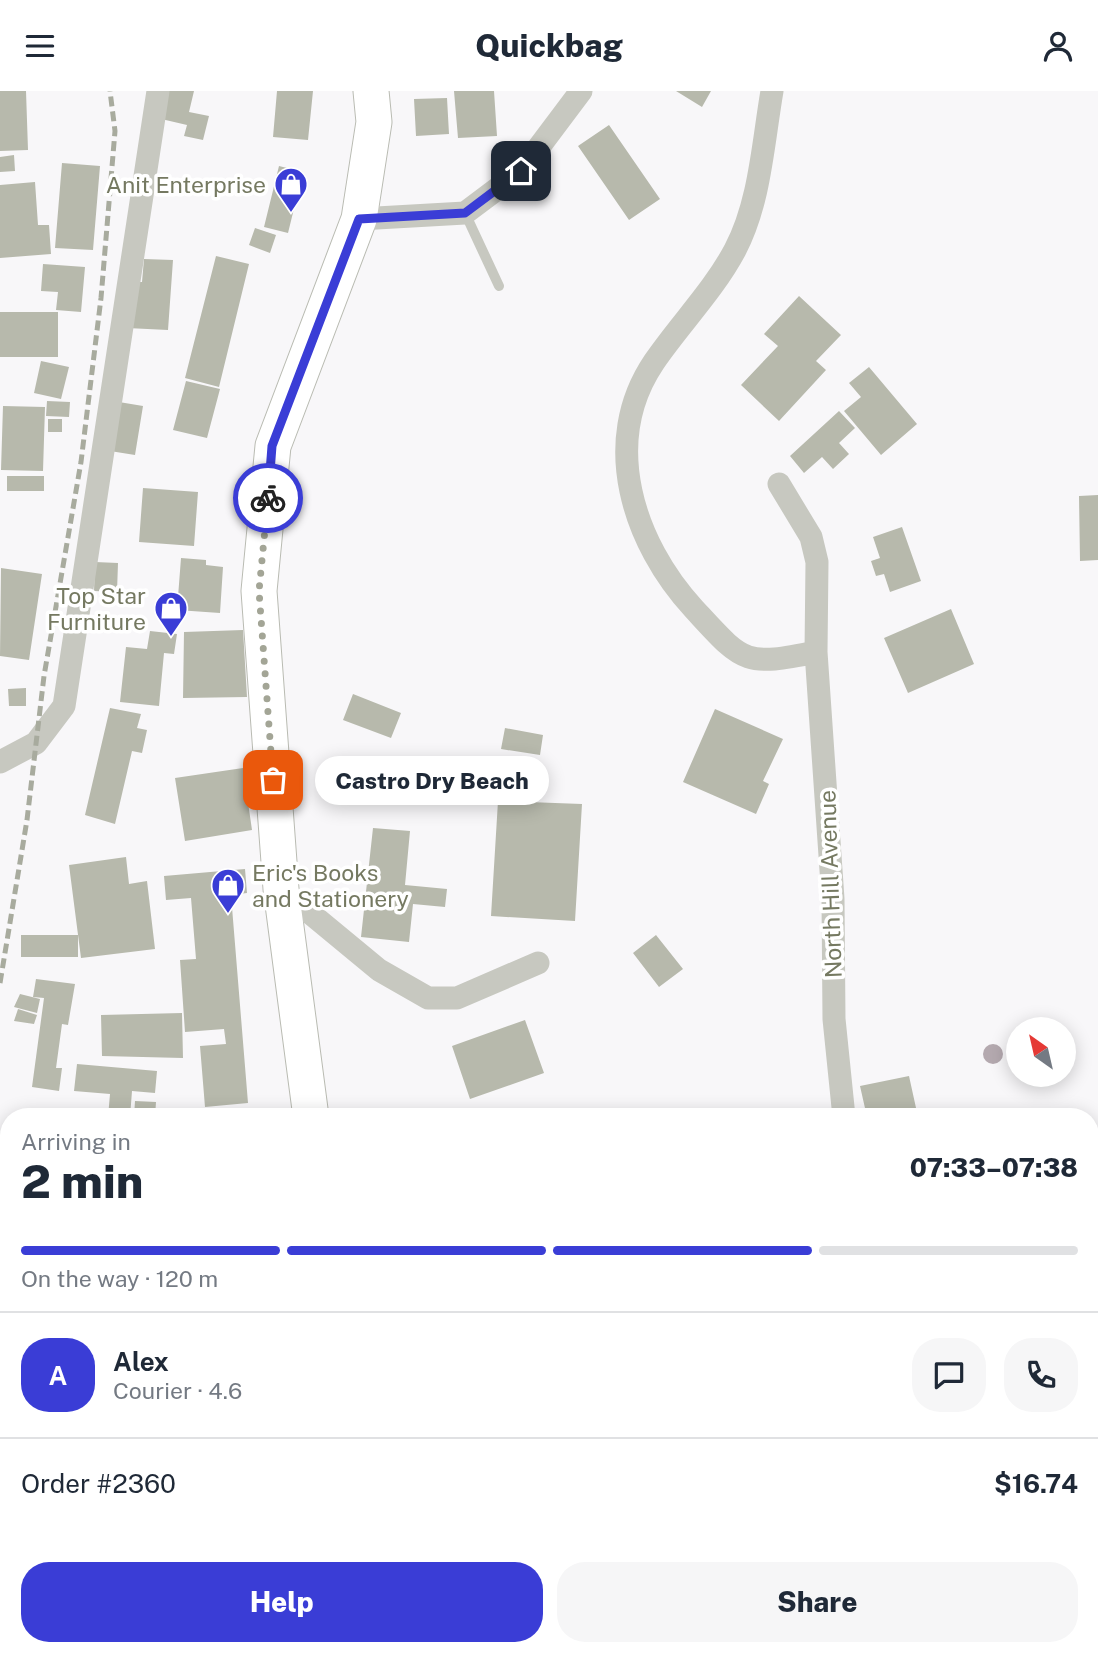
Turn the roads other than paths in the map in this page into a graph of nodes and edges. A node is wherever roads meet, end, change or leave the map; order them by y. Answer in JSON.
{"nodes":[{"id":1,"x":158,"y":91,"type":"edge"},
{"id":2,"x":372,"y":91,"type":"edge"},
{"id":3,"x":581,"y":91,"type":"edge"},
{"id":4,"x":772,"y":91,"type":"edge"},
{"id":5,"x":465,"y":213,"type":"junction"},
{"id":6,"x":359,"y":219,"type":"junction"},
{"id":7,"x":499,"y":286,"type":"dead end"},
{"id":8,"x":779,"y":484,"type":"dead end"},
{"id":9,"x":816,"y":652,"type":"junction"},
{"id":10,"x":0,"y":762,"type":"edge"},
{"id":11,"x":281,"y":889,"type":"junction"},
{"id":12,"x":538,"y":963,"type":"dead end"},
{"id":13,"x":310,"y":1108,"type":"edge"},
{"id":14,"x":843,"y":1108,"type":"edge"}],
"edges":[{"from":1,"to":10,"type":"street"},
{"from":2,"to":6,"type":"main road"},
{"from":3,"to":5,"type":"street"},
{"from":4,"to":9,"type":"street"},
{"from":5,"to":6,"type":"street"},
{"from":5,"to":7,"type":"lane"},
{"from":6,"to":11,"type":"main road"},
{"from":8,"to":9,"type":"street","name":"North Hill Avenue"},
{"from":9,"to":14,"type":"street","name":"North Hill Avenue"},
{"from":11,"to":12,"type":"street"},
{"from":11,"to":13,"type":"main road"}]}
